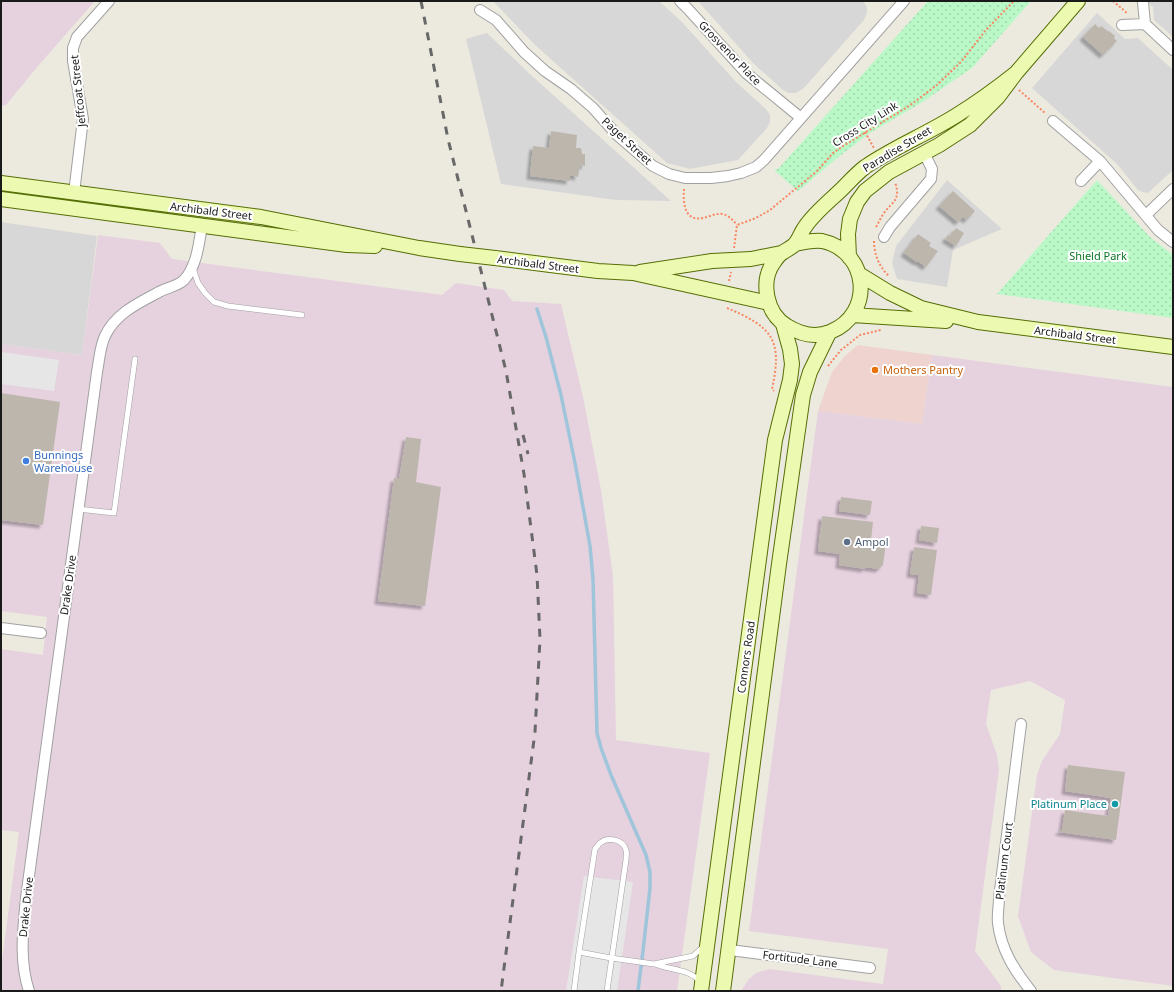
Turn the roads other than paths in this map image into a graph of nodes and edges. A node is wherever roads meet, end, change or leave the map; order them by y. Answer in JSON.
{"nodes":[{"id":1,"x":109,"y":1,"type":"edge"},
{"id":2,"x":680,"y":1,"type":"edge"},
{"id":3,"x":1078,"y":1,"type":"edge"},
{"id":4,"x":1143,"y":2,"type":"dead end"},
{"id":5,"x":899,"y":3,"type":"edge"},
{"id":6,"x":480,"y":10,"type":"dead end"},
{"id":7,"x":1145,"y":24,"type":"junction"},
{"id":8,"x":1122,"y":25,"type":"dead end"},
{"id":9,"x":1173,"y":50,"type":"edge"},
{"id":10,"x":1016,"y":73,"type":"junction"},
{"id":11,"x":801,"y":118,"type":"junction"},
{"id":12,"x":1053,"y":121,"type":"road end"},
{"id":13,"x":924,"y":153,"type":"junction"},
{"id":14,"x":1100,"y":161,"type":"junction"},
{"id":15,"x":1081,"y":181,"type":"dead end"},
{"id":16,"x":1,"y":183,"type":"edge"},
{"id":17,"x":1173,"y":189,"type":"edge"},
{"id":18,"x":74,"y":193,"type":"junction"},
{"id":19,"x":1,"y":199,"type":"edge"},
{"id":20,"x":73,"y":208,"type":"junction"},
{"id":21,"x":204,"y":210,"type":"junction"},
{"id":22,"x":1146,"y":215,"type":"junction"},
{"id":23,"x":202,"y":225,"type":"junction"},
{"id":24,"x":884,"y":237,"type":"dead end"},
{"id":25,"x":1173,"y":242,"type":"edge"},
{"id":26,"x":795,"y":244,"type":"junction"},
{"id":27,"x":419,"y":248,"type":"junction"},
{"id":28,"x":781,"y":253,"type":"junction"},
{"id":29,"x":849,"y":257,"type":"junction"},
{"id":30,"x":193,"y":266,"type":"junction"},
{"id":31,"x":633,"y":273,"type":"junction"},
{"id":32,"x":859,"y":274,"type":"junction"},
{"id":33,"x":769,"y":303,"type":"junction"},
{"id":34,"x":302,"y":315,"type":"dead end"},
{"id":35,"x":852,"y":315,"type":"junction"},
{"id":36,"x":978,"y":322,"type":"junction"},
{"id":37,"x":783,"y":324,"type":"junction"},
{"id":38,"x":829,"y":333,"type":"junction"},
{"id":39,"x":1173,"y":347,"type":"edge"},
{"id":40,"x":135,"y":359,"type":"dead end"},
{"id":41,"x":78,"y":509,"type":"junction"},
{"id":42,"x":1,"y":628,"type":"edge"},
{"id":43,"x":41,"y":633,"type":"dead end"},
{"id":44,"x":1021,"y":724,"type":"dead end"},
{"id":45,"x":708,"y":940,"type":"junction"},
{"id":46,"x":730,"y":950,"type":"junction"},
{"id":47,"x":579,"y":952,"type":"junction"},
{"id":48,"x":611,"y":958,"type":"junction"},
{"id":49,"x":653,"y":963,"type":"junction"},
{"id":50,"x":870,"y":968,"type":"dead end"},
{"id":51,"x":703,"y":989,"type":"edge"},
{"id":52,"x":29,"y":991,"type":"edge"},
{"id":53,"x":574,"y":991,"type":"edge"},
{"id":54,"x":607,"y":991,"type":"edge"},
{"id":55,"x":723,"y":991,"type":"edge"},
{"id":56,"x":1031,"y":991,"type":"edge"}],
"edges":[{"from":1,"to":18,"type":"street","name":"Jeffcoat Street"},
{"from":2,"to":11,"type":"street","name":"Grosvenor Place"},
{"from":3,"to":10,"type":"street","name":"Paradise Street"},
{"from":4,"to":7,"type":"street"},
{"from":5,"to":11,"type":"street","name":"Paget Street"},
{"from":6,"to":11,"type":"street","name":"Paget Street"},
{"from":7,"to":8,"type":"street"},
{"from":7,"to":9,"type":"street"},
{"from":10,"to":13,"type":"street","name":"Paradise Street"},
{"from":10,"to":26,"type":"street","name":"Paradise Street"},
{"from":12,"to":14,"type":"street"},
{"from":13,"to":24,"type":"street","name":"Paradise Street"},
{"from":13,"to":29,"type":"street","name":"Paradise Street"},
{"from":14,"to":15,"type":"street"},
{"from":14,"to":22,"type":"street"},
{"from":16,"to":18,"type":"street","name":"Archibald Street"},
{"from":17,"to":22,"type":"street"},
{"from":18,"to":20,"type":"street"},
{"from":18,"to":21,"type":"street","name":"Archibald Street"},
{"from":19,"to":20,"type":"street","name":"Archibald Street"},
{"from":20,"to":23,"type":"street","name":"Archibald Street"},
{"from":21,"to":23,"type":"street"},
{"from":21,"to":27,"type":"street","name":"Archibald Street"},
{"from":22,"to":25,"type":"street"},
{"from":23,"to":27,"type":"street","name":"Archibald Street"},
{"from":23,"to":30,"type":"street","name":"Drake Drive"},
{"from":26,"to":28,"type":"street"},
{"from":26,"to":29,"type":"street"},
{"from":27,"to":31,"type":"street","name":"Archibald Street","bridge":true},
{"from":28,"to":31,"type":"street","name":"Archibald Street"},
{"from":28,"to":33,"type":"street"},
{"from":29,"to":32,"type":"street"},
{"from":30,"to":34,"type":"lane"},
{"from":30,"to":41,"type":"street","name":"Drake Drive"},
{"from":31,"to":33,"type":"street","name":"Archibald Street"},
{"from":32,"to":35,"type":"street"},
{"from":32,"to":36,"type":"street","name":"Archibald Street"},
{"from":33,"to":37,"type":"street"},
{"from":35,"to":36,"type":"street","name":"Archibald Street"},
{"from":35,"to":38,"type":"street"},
{"from":36,"to":39,"type":"street","name":"Archibald Street"},
{"from":37,"to":38,"type":"street"},
{"from":37,"to":45,"type":"street","name":"Connors Road"},
{"from":38,"to":46,"type":"street","name":"Connors Road"},
{"from":40,"to":41,"type":"lane"},
{"from":41,"to":52,"type":"street","name":"Drake Drive"},
{"from":42,"to":43,"type":"street"},
{"from":44,"to":56,"type":"street","name":"Platinum Court"},
{"from":45,"to":49,"type":"lane"},
{"from":45,"to":51,"type":"street","name":"Connors Road"},
{"from":46,"to":50,"type":"street","name":"Fortitude Lane"},
{"from":46,"to":55,"type":"street","name":"Connors Road"},
{"from":47,"to":48,"type":"lane"},
{"from":47,"to":48,"type":"lane"},
{"from":47,"to":53,"type":"lane"},
{"from":48,"to":49,"type":"lane"},
{"from":48,"to":54,"type":"lane"},
{"from":49,"to":51,"type":"lane"}]}
